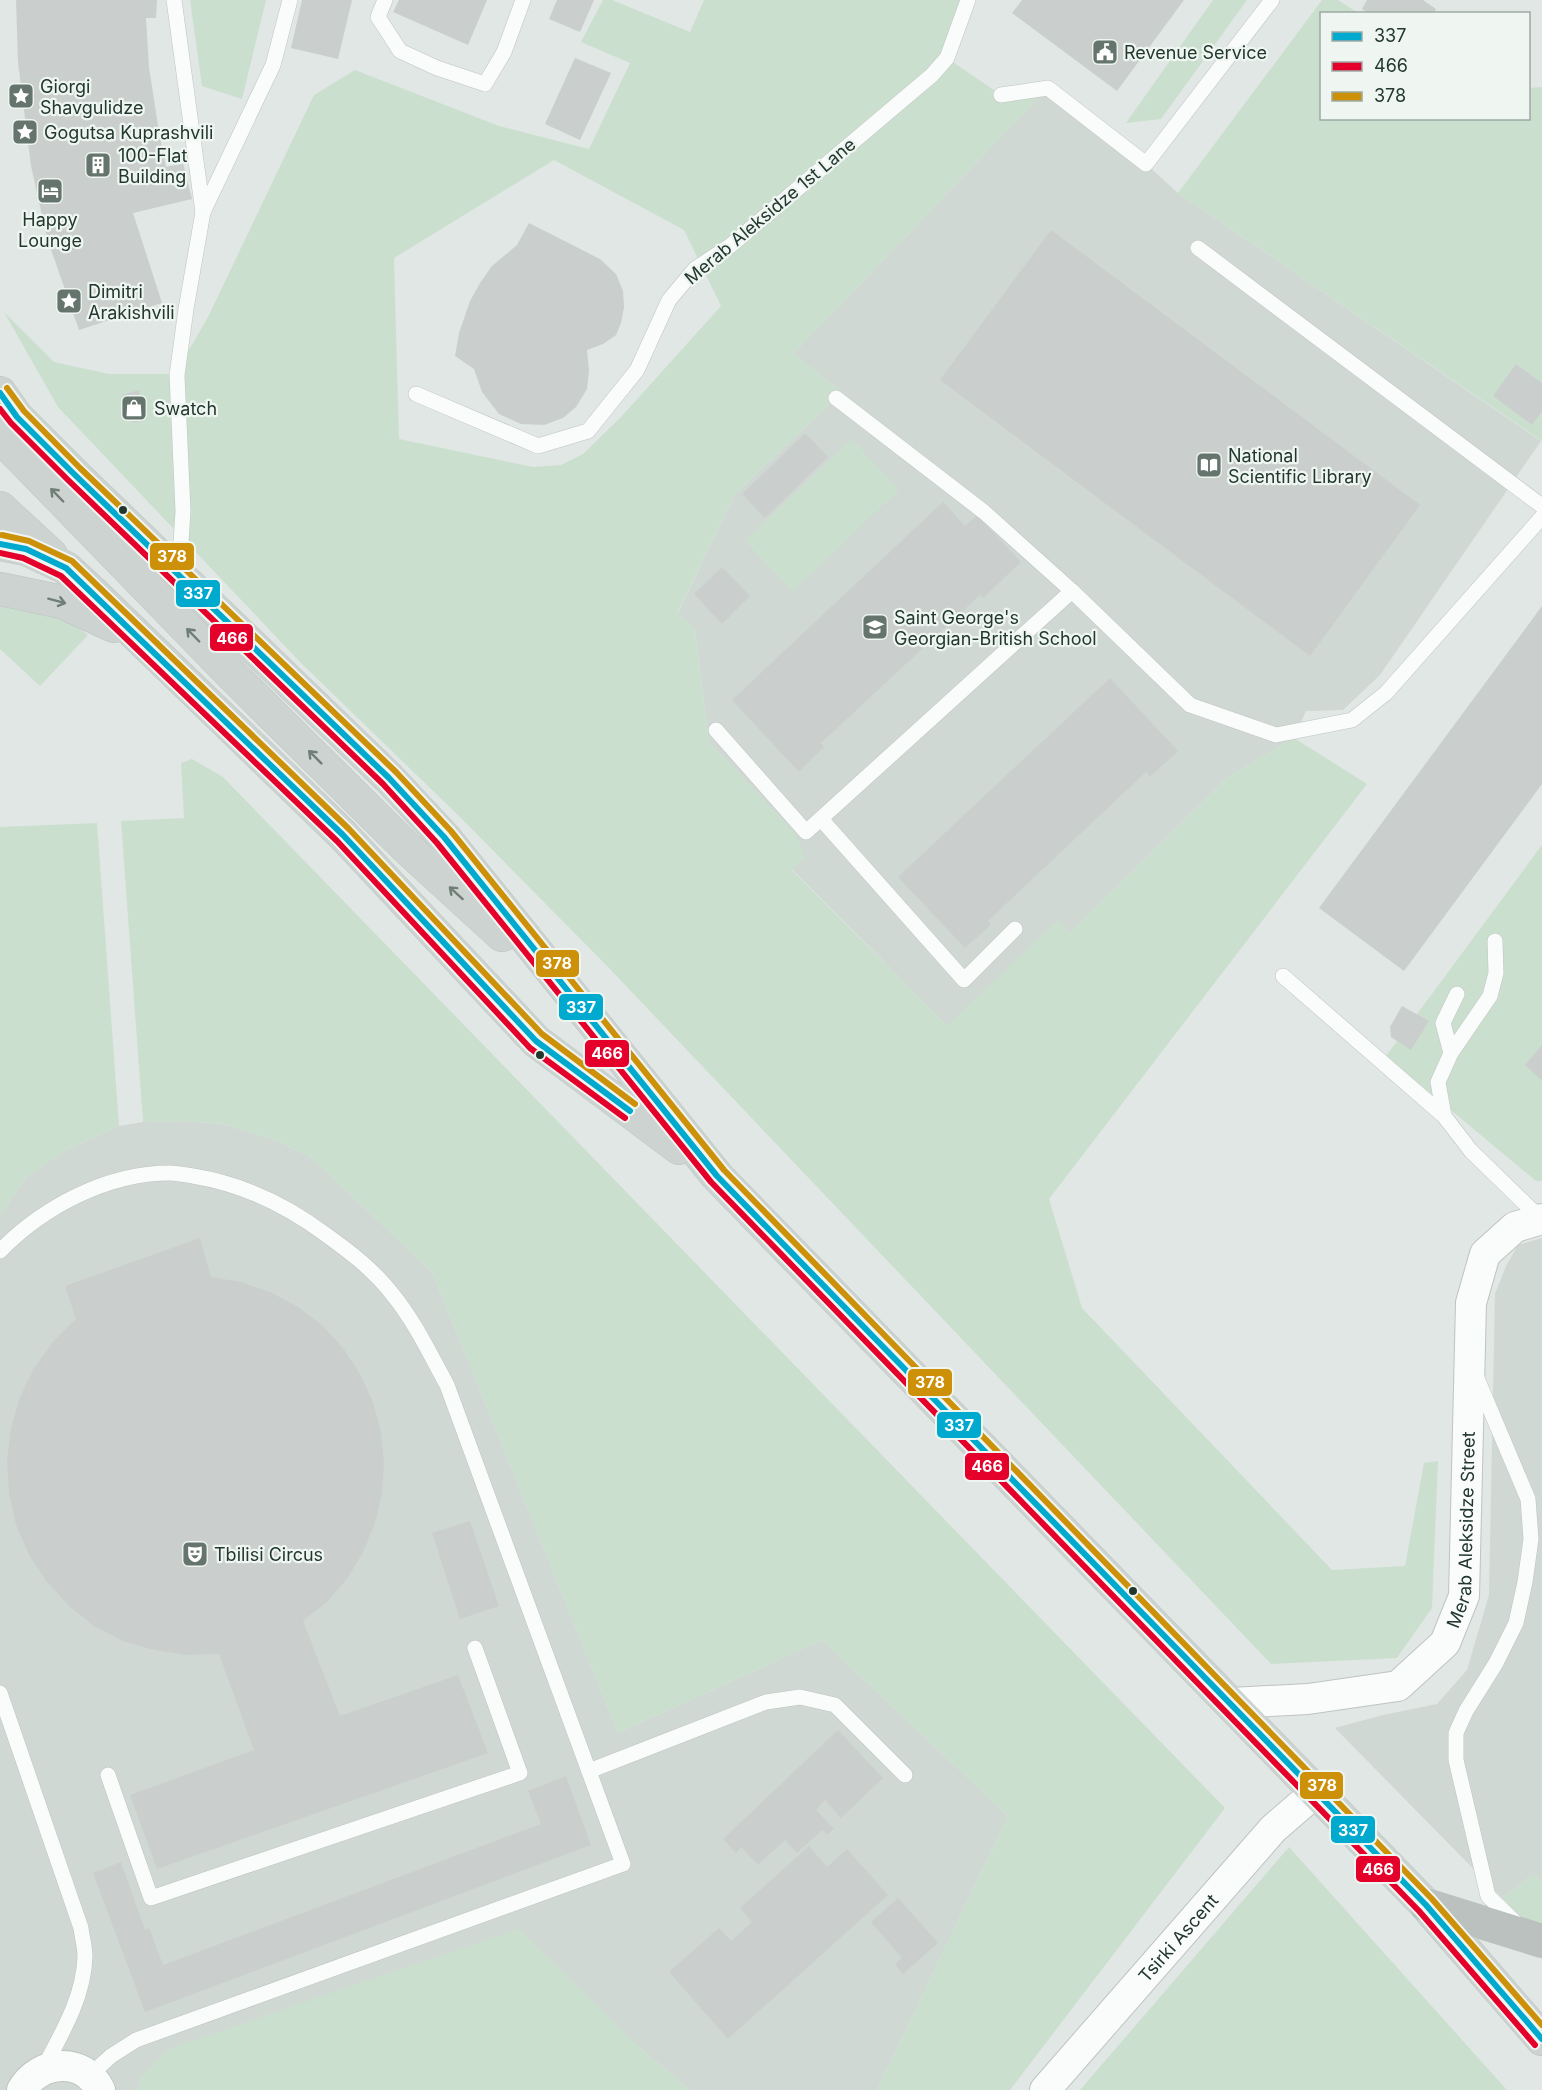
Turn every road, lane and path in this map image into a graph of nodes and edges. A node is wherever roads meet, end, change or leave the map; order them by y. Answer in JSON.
{"nodes":[{"id":1,"x":174,"y":0,"type":"edge"},
{"id":2,"x":290,"y":0,"type":"edge"},
{"id":3,"x":385,"y":0,"type":"edge"},
{"id":4,"x":523,"y":0,"type":"edge"},
{"id":5,"x":968,"y":0,"type":"edge"},
{"id":6,"x":1272,"y":0,"type":"edge"},
{"id":7,"x":1001,"y":95,"type":"dead end"},
{"id":8,"x":203,"y":212,"type":"junction"},
{"id":9,"x":1198,"y":248,"type":"dead end"},
{"id":10,"x":0,"y":393,"type":"edge"},
{"id":11,"x":416,"y":393,"type":"dead end"},
{"id":12,"x":836,"y":398,"type":"dead end"},
{"id":13,"x":0,"y":436,"type":"edge"},
{"id":14,"x":0,"y":447,"type":"edge"},
{"id":15,"x":74,"y":474,"type":"junction"},
{"id":16,"x":1542,"y":506,"type":"edge"},
{"id":17,"x":0,"y":508,"type":"edge"},
{"id":18,"x":1542,"y":517,"type":"edge"},
{"id":19,"x":0,"y":544,"type":"edge"},
{"id":20,"x":66,"y":568,"type":"junction"},
{"id":21,"x":179,"y":575,"type":"junction"},
{"id":22,"x":0,"y":589,"type":"edge"},
{"id":23,"x":1071,"y":591,"type":"junction"},
{"id":24,"x":144,"y":640,"type":"junction"},
{"id":25,"x":716,"y":730,"type":"dead end"},
{"id":26,"x":821,"y":819,"type":"junction"},
{"id":27,"x":1015,"y":929,"type":"dead end"},
{"id":28,"x":1495,"y":941,"type":"dead end"},
{"id":29,"x":1283,"y":976,"type":"dead end"},
{"id":30,"x":1457,"y":994,"type":"dead end"},
{"id":31,"x":577,"y":1002,"type":"junction"},
{"id":32,"x":1451,"y":1053,"type":"junction"},
{"id":33,"x":1444,"y":1116,"type":"junction"},
{"id":34,"x":717,"y":1176,"type":"junction"},
{"id":35,"x":1542,"y":1219,"type":"edge"},
{"id":36,"x":0,"y":1251,"type":"edge"},
{"id":37,"x":1470,"y":1361,"type":"junction"},
{"id":38,"x":475,"y":1648,"type":"dead end"},
{"id":39,"x":0,"y":1693,"type":"edge"},
{"id":40,"x":1231,"y":1703,"type":"junction"},
{"id":41,"x":590,"y":1771,"type":"junction"},
{"id":42,"x":108,"y":1775,"type":"dead end"},
{"id":43,"x":905,"y":1775,"type":"dead end"},
{"id":44,"x":1317,"y":1791,"type":"junction"},
{"id":45,"x":1426,"y":1905,"type":"junction"},
{"id":46,"x":1536,"y":1939,"type":"edge"},
{"id":47,"x":1542,"y":2039,"type":"edge"},
{"id":48,"x":32,"y":2080,"type":"edge"},
{"id":49,"x":94,"y":2083,"type":"edge"},
{"id":50,"x":1045,"y":2090,"type":"edge"}],
"edges":[{"from":1,"to":8,"type":"lane"},
{"from":2,"to":8,"type":"lane"},
{"from":3,"to":4,"type":"lane"},
{"from":5,"to":11,"type":"lane","name":"Merab Aleksidze 1st Lane"},
{"from":6,"to":7,"type":"lane"},
{"from":8,"to":21,"type":"lane"},
{"from":9,"to":16,"type":"lane"},
{"from":10,"to":15,"type":"main road"},
{"from":12,"to":23,"type":"lane"},
{"from":31,"to":13,"type":"main road","one_way":true,"bridge":true},
{"from":14,"to":15,"type":"main road"},
{"from":15,"to":21,"type":"main road"},
{"from":17,"to":20,"type":"main road"},
{"from":18,"to":23,"type":"lane"},
{"from":19,"to":20,"type":"main road"},
{"from":20,"to":24,"type":"main road"},
{"from":21,"to":31,"type":"main road"},
{"from":22,"to":24,"type":"main road","one_way":true},
{"from":23,"to":26,"type":"lane"},
{"from":24,"to":34,"type":"main road"},
{"from":25,"to":26,"type":"lane"},
{"from":26,"to":27,"type":"lane"},
{"from":28,"to":32,"type":"lane"},
{"from":29,"to":33,"type":"lane"},
{"from":30,"to":32,"type":"lane"},
{"from":31,"to":34,"type":"main road"},
{"from":32,"to":33,"type":"lane"},
{"from":33,"to":35,"type":"lane"},
{"from":34,"to":40,"type":"main road"},
{"from":35,"to":37,"type":"street","name":"Merab Aleksidze Street"},
{"from":36,"to":41,"type":"lane"},
{"from":37,"to":40,"type":"street","name":"Merab Aleksidze Street"},
{"from":37,"to":46,"type":"lane"},
{"from":38,"to":42,"type":"lane"},
{"from":39,"to":48,"type":"lane"},
{"from":40,"to":44,"type":"main road"},
{"from":41,"to":43,"type":"lane"},
{"from":41,"to":49,"type":"lane"},
{"from":44,"to":45,"type":"main road"},
{"from":44,"to":50,"type":"street","name":"Tsirki Ascent"},
{"from":45,"to":46,"type":"highway"},
{"from":45,"to":47,"type":"main road"},
{"from":48,"to":49,"type":"street"}]}
